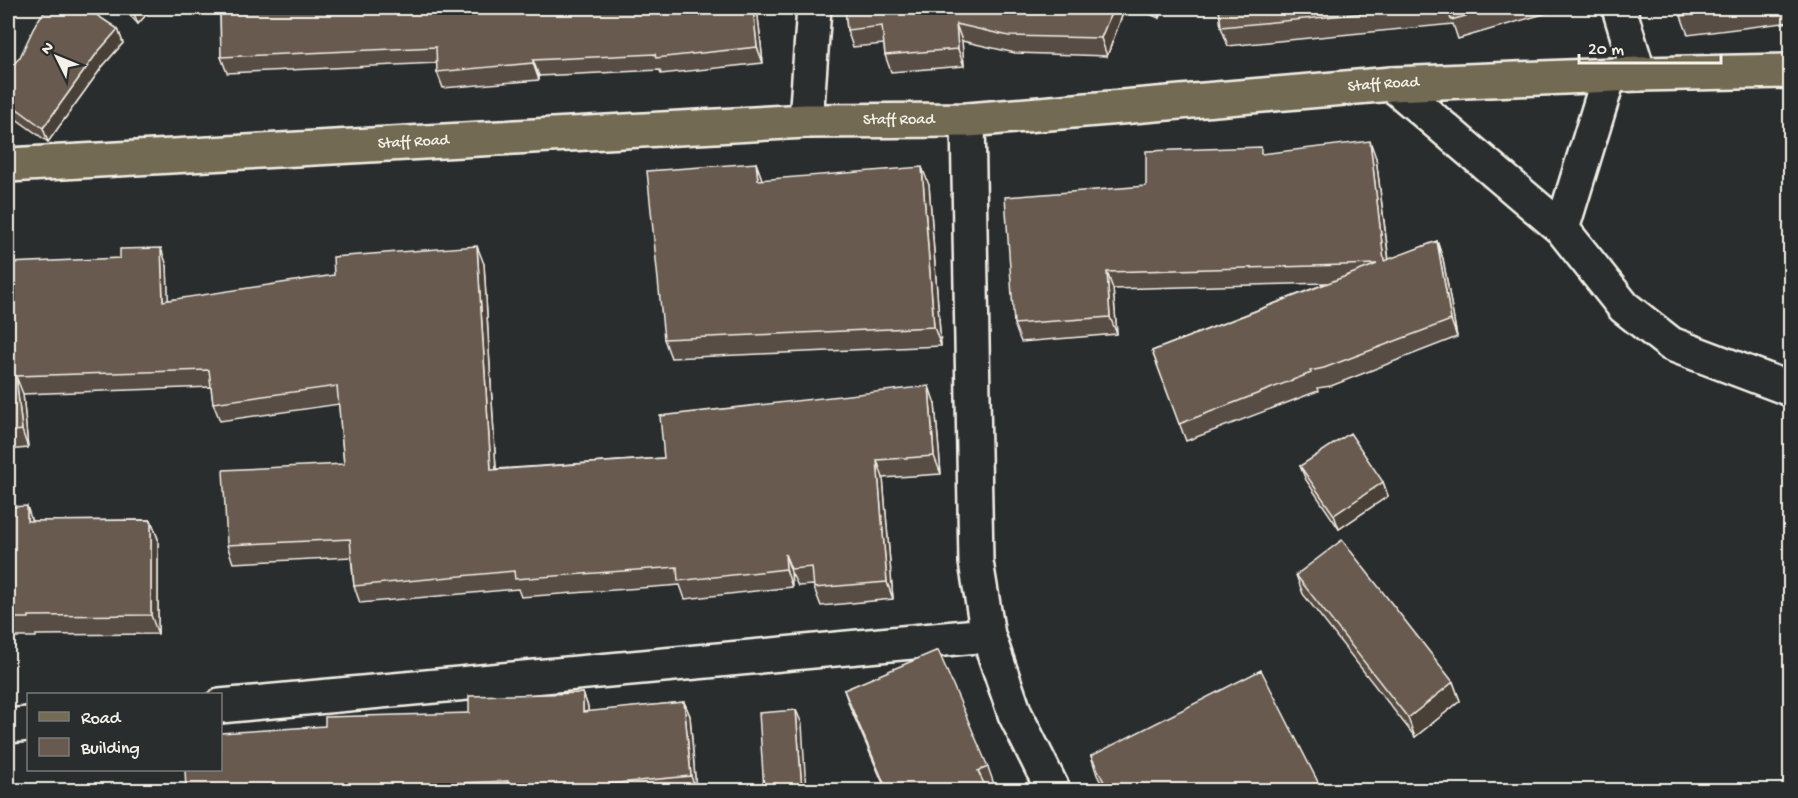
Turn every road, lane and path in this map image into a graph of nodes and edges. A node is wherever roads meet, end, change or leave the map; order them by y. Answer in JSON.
{"nodes":[{"id":1,"x":34,"y":8,"type":"edge"},
{"id":2,"x":814,"y":8,"type":"edge"},
{"id":3,"x":1619,"y":8,"type":"edge"},
{"id":4,"x":8,"y":63,"type":"edge"},
{"id":5,"x":1791,"y":71,"type":"edge"},
{"id":6,"x":1624,"y":75,"type":"junction"},
{"id":7,"x":1392,"y":84,"type":"junction"},
{"id":8,"x":968,"y":120,"type":"junction"},
{"id":9,"x":806,"y":121,"type":"junction"},
{"id":10,"x":8,"y":165,"type":"edge"},
{"id":11,"x":1562,"y":229,"type":"junction"},
{"id":12,"x":1791,"y":389,"type":"edge"},
{"id":13,"x":988,"y":635,"type":"junction"},
{"id":14,"x":222,"y":706,"type":"edge"},
{"id":15,"x":27,"y":724,"type":"edge"},
{"id":16,"x":8,"y":726,"type":"edge"},
{"id":17,"x":1053,"y":790,"type":"edge"}],
"edges":[{"from":1,"to":4,"type":"street"},
{"from":2,"to":9,"type":"street"},
{"from":3,"to":6,"type":"street"},
{"from":5,"to":6,"type":"main road","name":"Staff Road"},
{"from":6,"to":7,"type":"main road","name":"Staff Road"},
{"from":6,"to":11,"type":"street"},
{"from":7,"to":8,"type":"main road","name":"Staff Road"},
{"from":7,"to":11,"type":"street"},
{"from":8,"to":9,"type":"main road","name":"Staff Road"},
{"from":8,"to":13,"type":"street"},
{"from":9,"to":10,"type":"main road","name":"Staff Road"},
{"from":11,"to":12,"type":"street"},
{"from":13,"to":14,"type":"street"},
{"from":13,"to":17,"type":"street"},
{"from":15,"to":16,"type":"street"}]}
